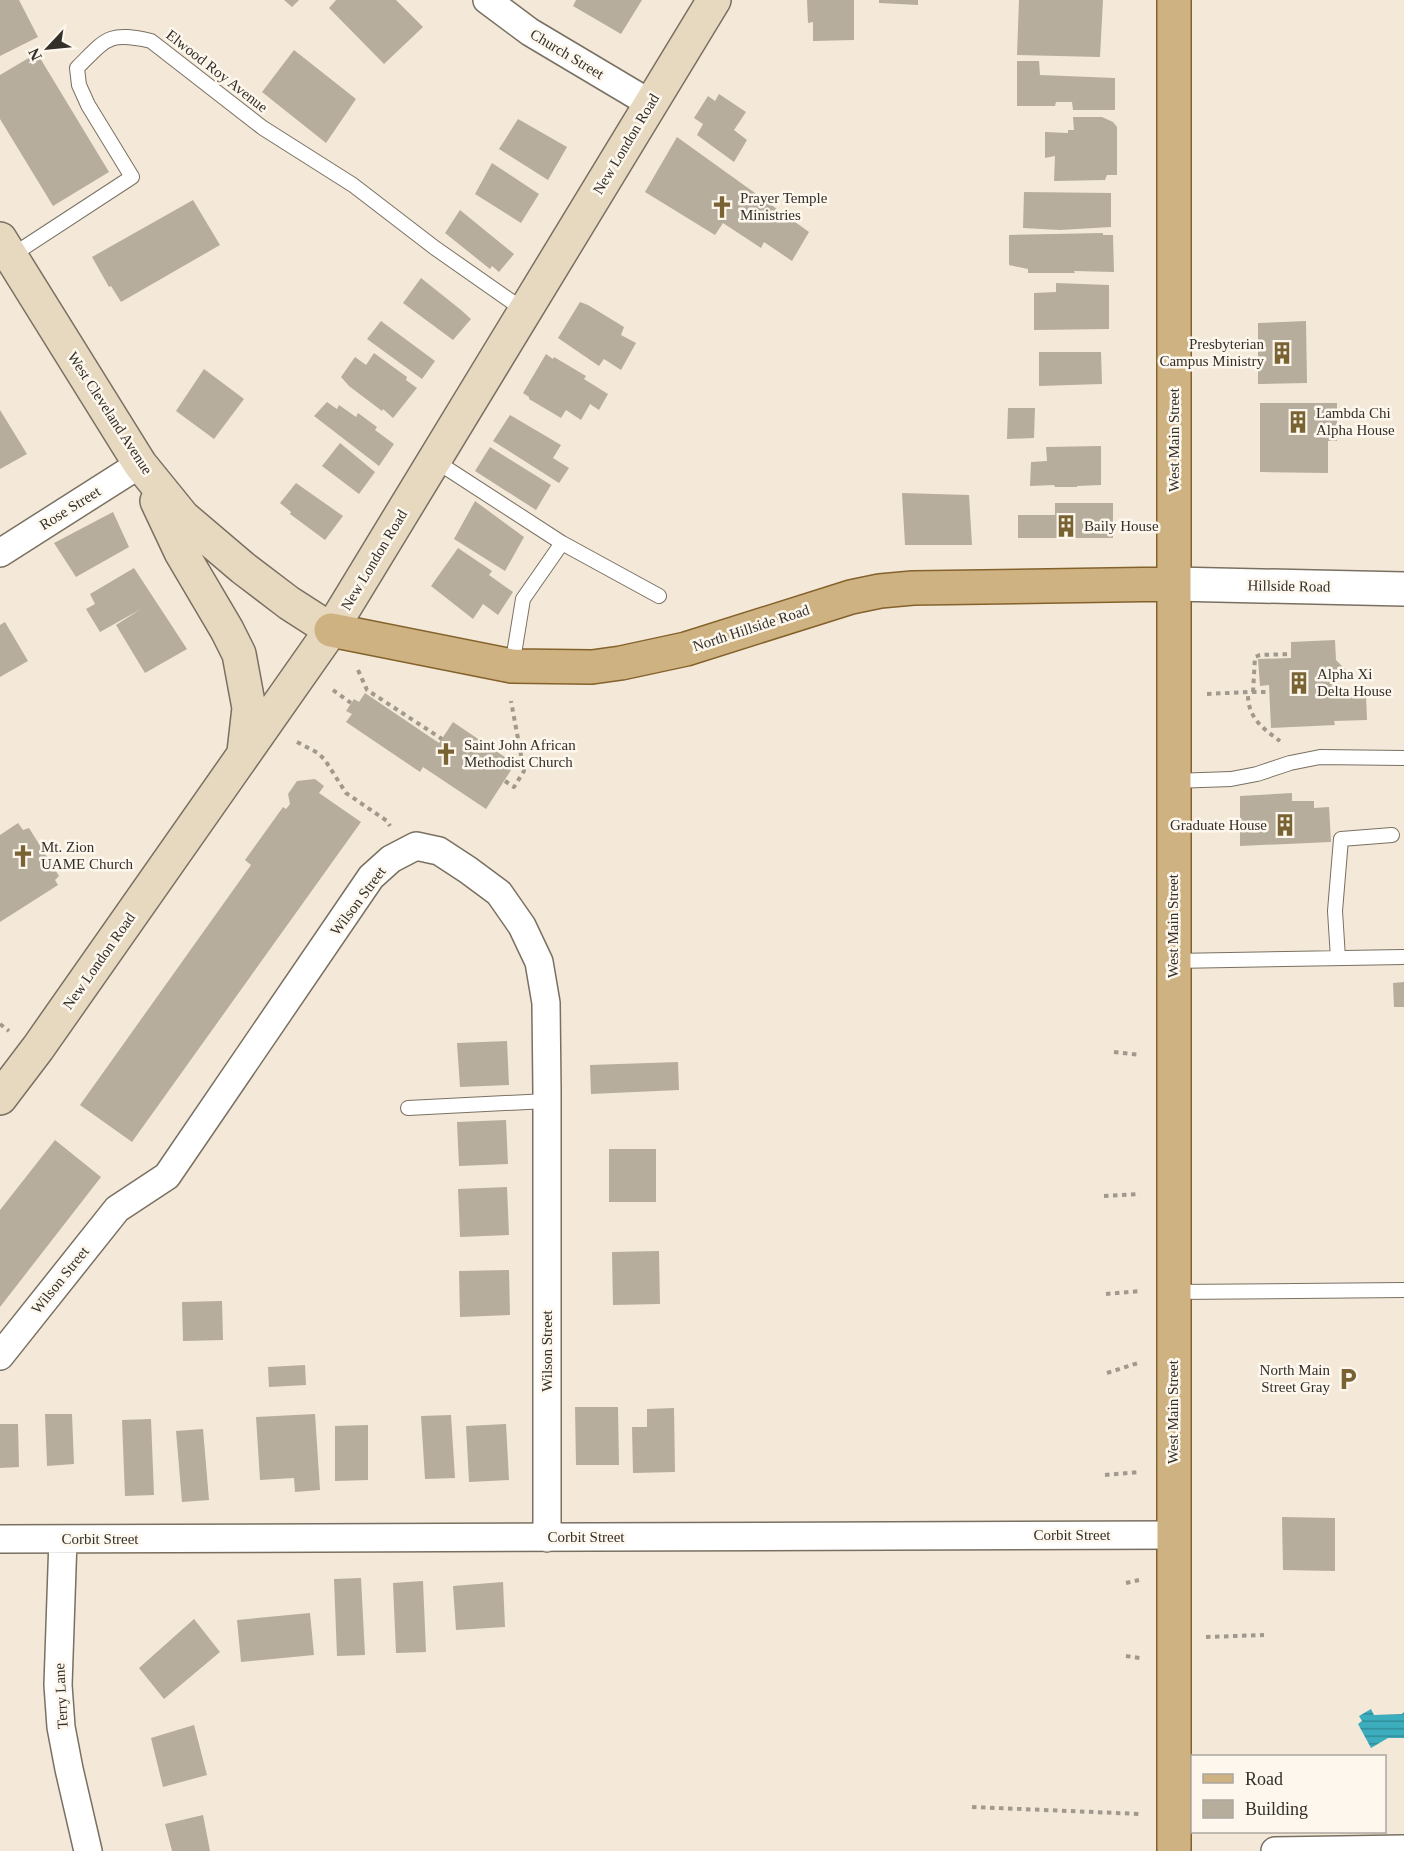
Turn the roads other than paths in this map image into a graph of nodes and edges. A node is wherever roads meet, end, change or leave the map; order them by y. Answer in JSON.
{"nodes":[{"id":1,"x":488,"y":0,"type":"edge"},
{"id":2,"x":714,"y":0,"type":"edge"},
{"id":3,"x":1174,"y":0,"type":"edge"},
{"id":4,"x":651,"y":104,"type":"junction"},
{"id":5,"x":5,"y":248,"type":"edge"},
{"id":6,"x":525,"y":311,"type":"junction"},
{"id":7,"x":434,"y":460,"type":"junction"},
{"id":8,"x":140,"y":464,"type":"junction"},
{"id":9,"x":562,"y":543,"type":"junction"},
{"id":10,"x":0,"y":552,"type":"edge"},
{"id":11,"x":1174,"y":584,"type":"junction"},
{"id":12,"x":1404,"y":589,"type":"edge"},
{"id":13,"x":659,"y":596,"type":"dead end"},
{"id":14,"x":331,"y":630,"type":"junction"},
{"id":15,"x":512,"y":666,"type":"junction"},
{"id":16,"x":244,"y":753,"type":"junction"},
{"id":17,"x":1404,"y":758,"type":"edge"},
{"id":18,"x":1173,"y":781,"type":"junction"},
{"id":19,"x":1392,"y":835,"type":"dead end"},
{"id":20,"x":1404,"y":957,"type":"edge"},
{"id":21,"x":1338,"y":958,"type":"junction"},
{"id":22,"x":1173,"y":961,"type":"junction"},
{"id":23,"x":0,"y":1098,"type":"edge"},
{"id":24,"x":547,"y":1101,"type":"junction"},
{"id":25,"x":408,"y":1108,"type":"dead end"},
{"id":26,"x":1404,"y":1290,"type":"edge"},
{"id":27,"x":1157,"y":1292,"type":"junction"},
{"id":28,"x":0,"y":1356,"type":"edge"},
{"id":29,"x":1173,"y":1535,"type":"junction"},
{"id":30,"x":547,"y":1538,"type":"junction"},
{"id":31,"x":0,"y":1539,"type":"edge"},
{"id":32,"x":63,"y":1539,"type":"junction"},
{"id":33,"x":1404,"y":1849,"type":"edge"},
{"id":34,"x":84,"y":1850,"type":"edge"},
{"id":35,"x":1174,"y":1851,"type":"edge"},
{"id":36,"x":1275,"y":1851,"type":"edge"}],
"edges":[{"from":1,"to":4,"type":"street","name":"Church Street"},
{"from":2,"to":4,"type":"main road","name":"New London Road"},
{"from":3,"to":11,"type":"main road","name":"West Main Street"},
{"from":4,"to":6,"type":"main road","name":"New London Road"},
{"from":5,"to":6,"type":"lane","name":"Elwood Roy Avenue"},
{"from":5,"to":8,"type":"main road","name":"West Cleveland Avenue"},
{"from":6,"to":7,"type":"main road","name":"New London Road"},
{"from":7,"to":9,"type":"lane"},
{"from":7,"to":14,"type":"main road","name":"New London Road"},
{"from":8,"to":10,"type":"street","name":"Rose Street"},
{"from":8,"to":14,"type":"main road","name":"West Cleveland Avenue"},
{"from":8,"to":16,"type":"main road"},
{"from":9,"to":13,"type":"lane"},
{"from":9,"to":15,"type":"lane"},
{"from":11,"to":12,"type":"street","name":"Hillside Road"},
{"from":11,"to":15,"type":"main road","name":"North Hillside Road"},
{"from":11,"to":18,"type":"main road","name":"West Main Street"},
{"from":14,"to":15,"type":"main road","name":"North Hillside Road"},
{"from":14,"to":16,"type":"main road","name":"New London Road"},
{"from":16,"to":23,"type":"main road","name":"New London Road"},
{"from":17,"to":18,"type":"lane"},
{"from":18,"to":22,"type":"main road","name":"West Main Street"},
{"from":19,"to":21,"type":"lane"},
{"from":20,"to":21,"type":"lane"},
{"from":21,"to":22,"type":"lane"},
{"from":22,"to":27,"type":"main road","name":"West Main Street"},
{"from":24,"to":25,"type":"lane"},
{"from":24,"to":28,"type":"street","name":"Wilson Street"},
{"from":24,"to":30,"type":"street","name":"Wilson Street"},
{"from":26,"to":27,"type":"lane"},
{"from":27,"to":29,"type":"main road","name":"West Main Street"},
{"from":29,"to":30,"type":"street","name":"Corbit Street"},
{"from":29,"to":35,"type":"main road","name":"West Main Street"},
{"from":30,"to":32,"type":"street","name":"Corbit Street"},
{"from":31,"to":32,"type":"street","name":"Corbit Street"},
{"from":32,"to":34,"type":"street","name":"Terry Lane"},
{"from":33,"to":36,"type":"street"}]}
